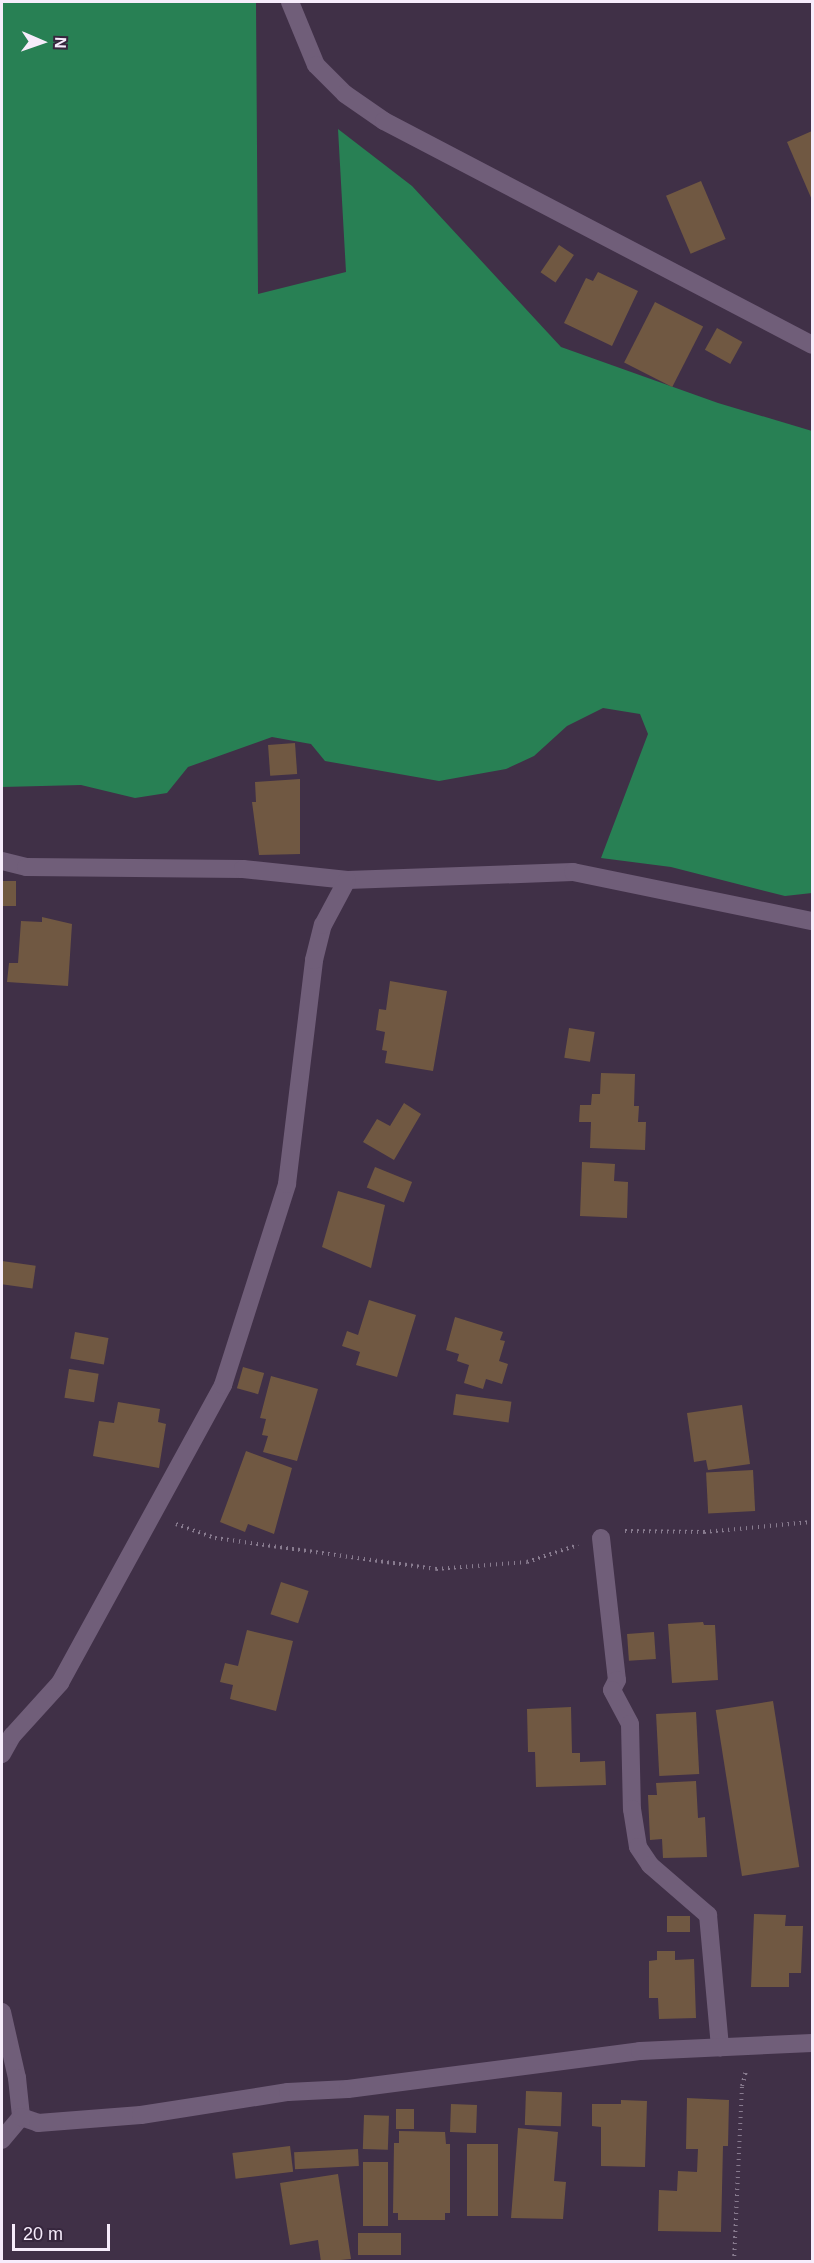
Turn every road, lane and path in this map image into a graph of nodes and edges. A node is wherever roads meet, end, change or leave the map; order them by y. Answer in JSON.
{"nodes":[{"id":1,"x":290,"y":2,"type":"edge"},
{"id":2,"x":813,"y":345,"type":"edge"},
{"id":3,"x":2,"y":861,"type":"edge"},
{"id":4,"x":347,"y":880,"type":"junction"},
{"id":5,"x":813,"y":921,"type":"edge"},
{"id":6,"x":153,"y":1515,"type":"junction"},
{"id":7,"x":813,"y":1522,"type":"edge"},
{"id":8,"x":601,"y":1538,"type":"junction"},
{"id":9,"x":2,"y":1754,"type":"edge"},
{"id":10,"x":2,"y":2012,"type":"edge"},
{"id":11,"x":813,"y":2043,"type":"edge"},
{"id":12,"x":720,"y":2048,"type":"junction"},
{"id":13,"x":755,"y":2065,"type":"dead end"},
{"id":14,"x":21,"y":2117,"type":"junction"},
{"id":15,"x":2,"y":2140,"type":"edge"},
{"id":16,"x":734,"y":2262,"type":"edge"}],
"edges":[{"from":1,"to":2,"type":"street"},
{"from":3,"to":4,"type":"street"},
{"from":4,"to":5,"type":"street"},
{"from":4,"to":6,"type":"street"},
{"from":6,"to":8,"type":"path"},
{"from":6,"to":9,"type":"street"},
{"from":7,"to":8,"type":"path"},
{"from":8,"to":12,"type":"street"},
{"from":10,"to":14,"type":"street"},
{"from":11,"to":12,"type":"street"},
{"from":12,"to":14,"type":"street"},
{"from":13,"to":16,"type":"path"},
{"from":14,"to":15,"type":"street"}]}
